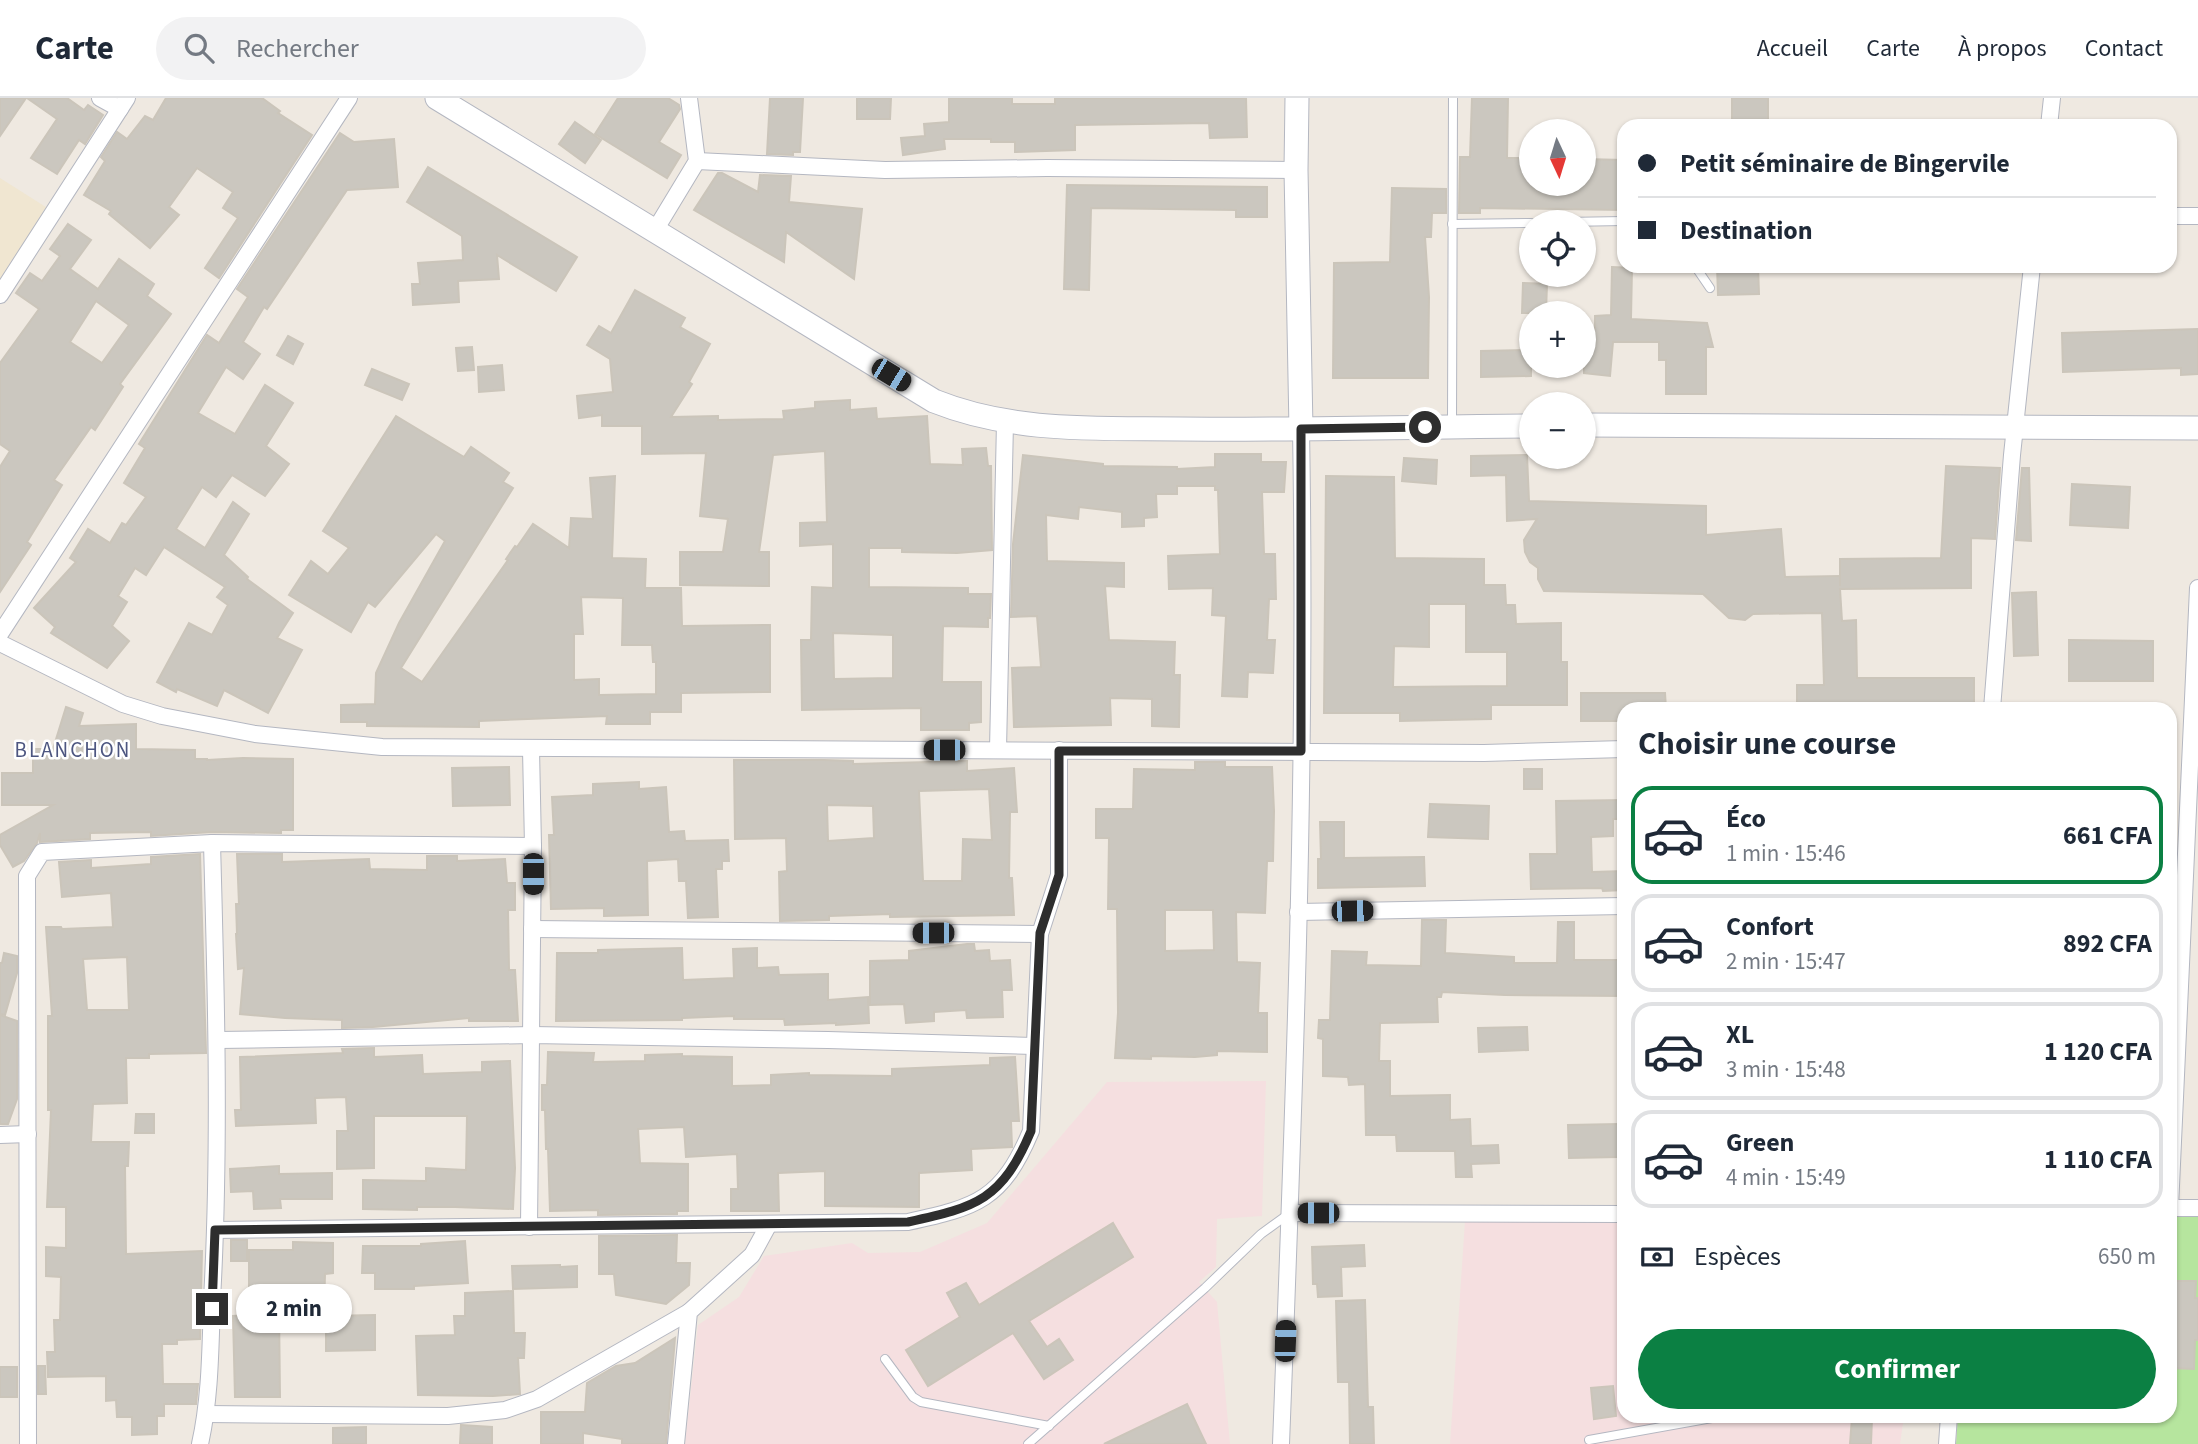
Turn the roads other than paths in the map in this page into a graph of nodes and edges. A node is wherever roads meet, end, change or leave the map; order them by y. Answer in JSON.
{"nodes":[{"id":1,"x":100,"y":98,"type":"edge"},
{"id":2,"x":349,"y":98,"type":"edge"},
{"id":3,"x":437,"y":98,"type":"edge"},
{"id":4,"x":690,"y":98,"type":"edge"},
{"id":5,"x":1297,"y":98,"type":"edge"},
{"id":6,"x":1453,"y":98,"type":"edge"},
{"id":7,"x":2052,"y":98,"type":"edge"},
{"id":8,"x":123,"y":103,"type":"edge"},
{"id":9,"x":2050,"y":119,"type":"edge"},
{"id":10,"x":697,"y":161,"type":"junction"},
{"id":11,"x":1296,"y":170,"type":"junction"},
{"id":12,"x":2177,"y":216,"type":"edge"},
{"id":13,"x":2198,"y":216,"type":"edge"},
{"id":14,"x":1596,"y":221,"type":"edge"},
{"id":15,"x":1617,"y":221,"type":"edge"},
{"id":16,"x":1519,"y":223,"type":"edge"},
{"id":17,"x":1452,"y":224,"type":"junction"},
{"id":18,"x":654,"y":232,"type":"junction"},
{"id":19,"x":1700,"y":273,"type":"edge"},
{"id":20,"x":2031,"y":273,"type":"edge"},
{"id":21,"x":1710,"y":288,"type":"dead end"},
{"id":22,"x":0,"y":295,"type":"edge"},
{"id":23,"x":1005,"y":422,"type":"junction"},
{"id":24,"x":1596,"y":425,"type":"edge"},
{"id":25,"x":1519,"y":426,"type":"edge"},
{"id":26,"x":1452,"y":427,"type":"junction"},
{"id":27,"x":2015,"y":428,"type":"junction"},
{"id":28,"x":2198,"y":428,"type":"edge"},
{"id":29,"x":1301,"y":429,"type":"junction"},
{"id":30,"x":2198,"y":587,"type":"edge"},
{"id":31,"x":0,"y":634,"type":"edge"},
{"id":32,"x":0,"y":643,"type":"edge"},
{"id":33,"x":1993,"y":702,"type":"edge"},
{"id":34,"x":531,"y":749,"type":"junction"},
{"id":35,"x":1617,"y":749,"type":"edge"},
{"id":36,"x":999,"y":750,"type":"junction"},
{"id":37,"x":1059,"y":751,"type":"junction"},
{"id":38,"x":1301,"y":751,"type":"junction"},
{"id":39,"x":212,"y":842,"type":"junction"},
{"id":40,"x":533,"y":846,"type":"junction"},
{"id":41,"x":1617,"y":906,"type":"edge"},
{"id":42,"x":1298,"y":912,"type":"junction"},
{"id":43,"x":532,"y":929,"type":"junction"},
{"id":44,"x":1040,"y":933,"type":"junction"},
{"id":45,"x":532,"y":1035,"type":"junction"},
{"id":46,"x":218,"y":1040,"type":"junction"},
{"id":47,"x":1034,"y":1045,"type":"junction"},
{"id":48,"x":2177,"y":1053,"type":"edge"},
{"id":49,"x":28,"y":1134,"type":"junction"},
{"id":50,"x":0,"y":1135,"type":"edge"},
{"id":51,"x":2177,"y":1208,"type":"edge"},
{"id":52,"x":2198,"y":1208,"type":"edge"},
{"id":53,"x":1290,"y":1213,"type":"junction"},
{"id":54,"x":1617,"y":1213,"type":"edge"},
{"id":55,"x":769,"y":1224,"type":"junction"},
{"id":56,"x":529,"y":1227,"type":"junction"},
{"id":57,"x":215,"y":1230,"type":"junction"},
{"id":58,"x":689,"y":1312,"type":"junction"},
{"id":59,"x":885,"y":1359,"type":"dead end"},
{"id":60,"x":206,"y":1414,"type":"junction"},
{"id":61,"x":1674,"y":1423,"type":"edge"},
{"id":62,"x":1948,"y":1423,"type":"edge"},
{"id":63,"x":1049,"y":1426,"type":"junction"},
{"id":64,"x":1589,"y":1440,"type":"dead end"},
{"id":65,"x":28,"y":1444,"type":"edge"},
{"id":66,"x":200,"y":1444,"type":"edge"},
{"id":67,"x":676,"y":1444,"type":"edge"},
{"id":68,"x":1028,"y":1444,"type":"edge"},
{"id":69,"x":1281,"y":1444,"type":"edge"},
{"id":70,"x":1947,"y":1444,"type":"edge"}],
"edges":[{"from":1,"to":8,"type":"street"},
{"from":2,"to":31,"type":"street"},
{"from":3,"to":18,"type":"main road"},
{"from":4,"to":10,"type":"street"},
{"from":5,"to":11,"type":"main road"},
{"from":6,"to":17,"type":"lane"},
{"from":7,"to":9,"type":"street"},
{"from":8,"to":22,"type":"street"},
{"from":10,"to":11,"type":"street"},
{"from":10,"to":18,"type":"street"},
{"from":11,"to":29,"type":"main road"},
{"from":12,"to":13,"type":"street"},
{"from":14,"to":15,"type":"lane"},
{"from":16,"to":17,"type":"lane"},
{"from":17,"to":26,"type":"lane"},
{"from":18,"to":23,"type":"main road"},
{"from":19,"to":21,"type":"lane"},
{"from":20,"to":27,"type":"street"},
{"from":23,"to":29,"type":"main road"},
{"from":23,"to":36,"type":"street"},
{"from":24,"to":27,"type":"main road"},
{"from":25,"to":26,"type":"main road"},
{"from":26,"to":29,"type":"main road"},
{"from":27,"to":28,"type":"main road"},
{"from":27,"to":33,"type":"street"},
{"from":29,"to":38,"type":"street"},
{"from":30,"to":48,"type":"street"},
{"from":32,"to":34,"type":"street"},
{"from":34,"to":36,"type":"street"},
{"from":34,"to":40,"type":"street"},
{"from":35,"to":38,"type":"street"},
{"from":36,"to":37,"type":"street"},
{"from":37,"to":38,"type":"street"},
{"from":37,"to":44,"type":"street"},
{"from":38,"to":42,"type":"street"},
{"from":39,"to":40,"type":"street"},
{"from":39,"to":46,"type":"street"},
{"from":39,"to":49,"type":"street"},
{"from":40,"to":43,"type":"street"},
{"from":41,"to":42,"type":"street"},
{"from":42,"to":53,"type":"street"},
{"from":43,"to":44,"type":"street"},
{"from":43,"to":45,"type":"street"},
{"from":44,"to":47,"type":"street"},
{"from":45,"to":46,"type":"street"},
{"from":45,"to":47,"type":"street"},
{"from":45,"to":56,"type":"street"},
{"from":46,"to":57,"type":"street"},
{"from":47,"to":55,"type":"street"},
{"from":49,"to":50,"type":"street"},
{"from":49,"to":65,"type":"street"},
{"from":51,"to":52,"type":"street"},
{"from":53,"to":54,"type":"street"},
{"from":53,"to":63,"type":"lane"},
{"from":53,"to":69,"type":"street"},
{"from":55,"to":56,"type":"street"},
{"from":55,"to":58,"type":"street"},
{"from":56,"to":57,"type":"street"},
{"from":57,"to":60,"type":"street"},
{"from":58,"to":60,"type":"street"},
{"from":58,"to":67,"type":"street"},
{"from":59,"to":63,"type":"lane"},
{"from":60,"to":66,"type":"street"},
{"from":61,"to":64,"type":"lane"},
{"from":62,"to":70,"type":"street"},
{"from":63,"to":68,"type":"lane"}]}
